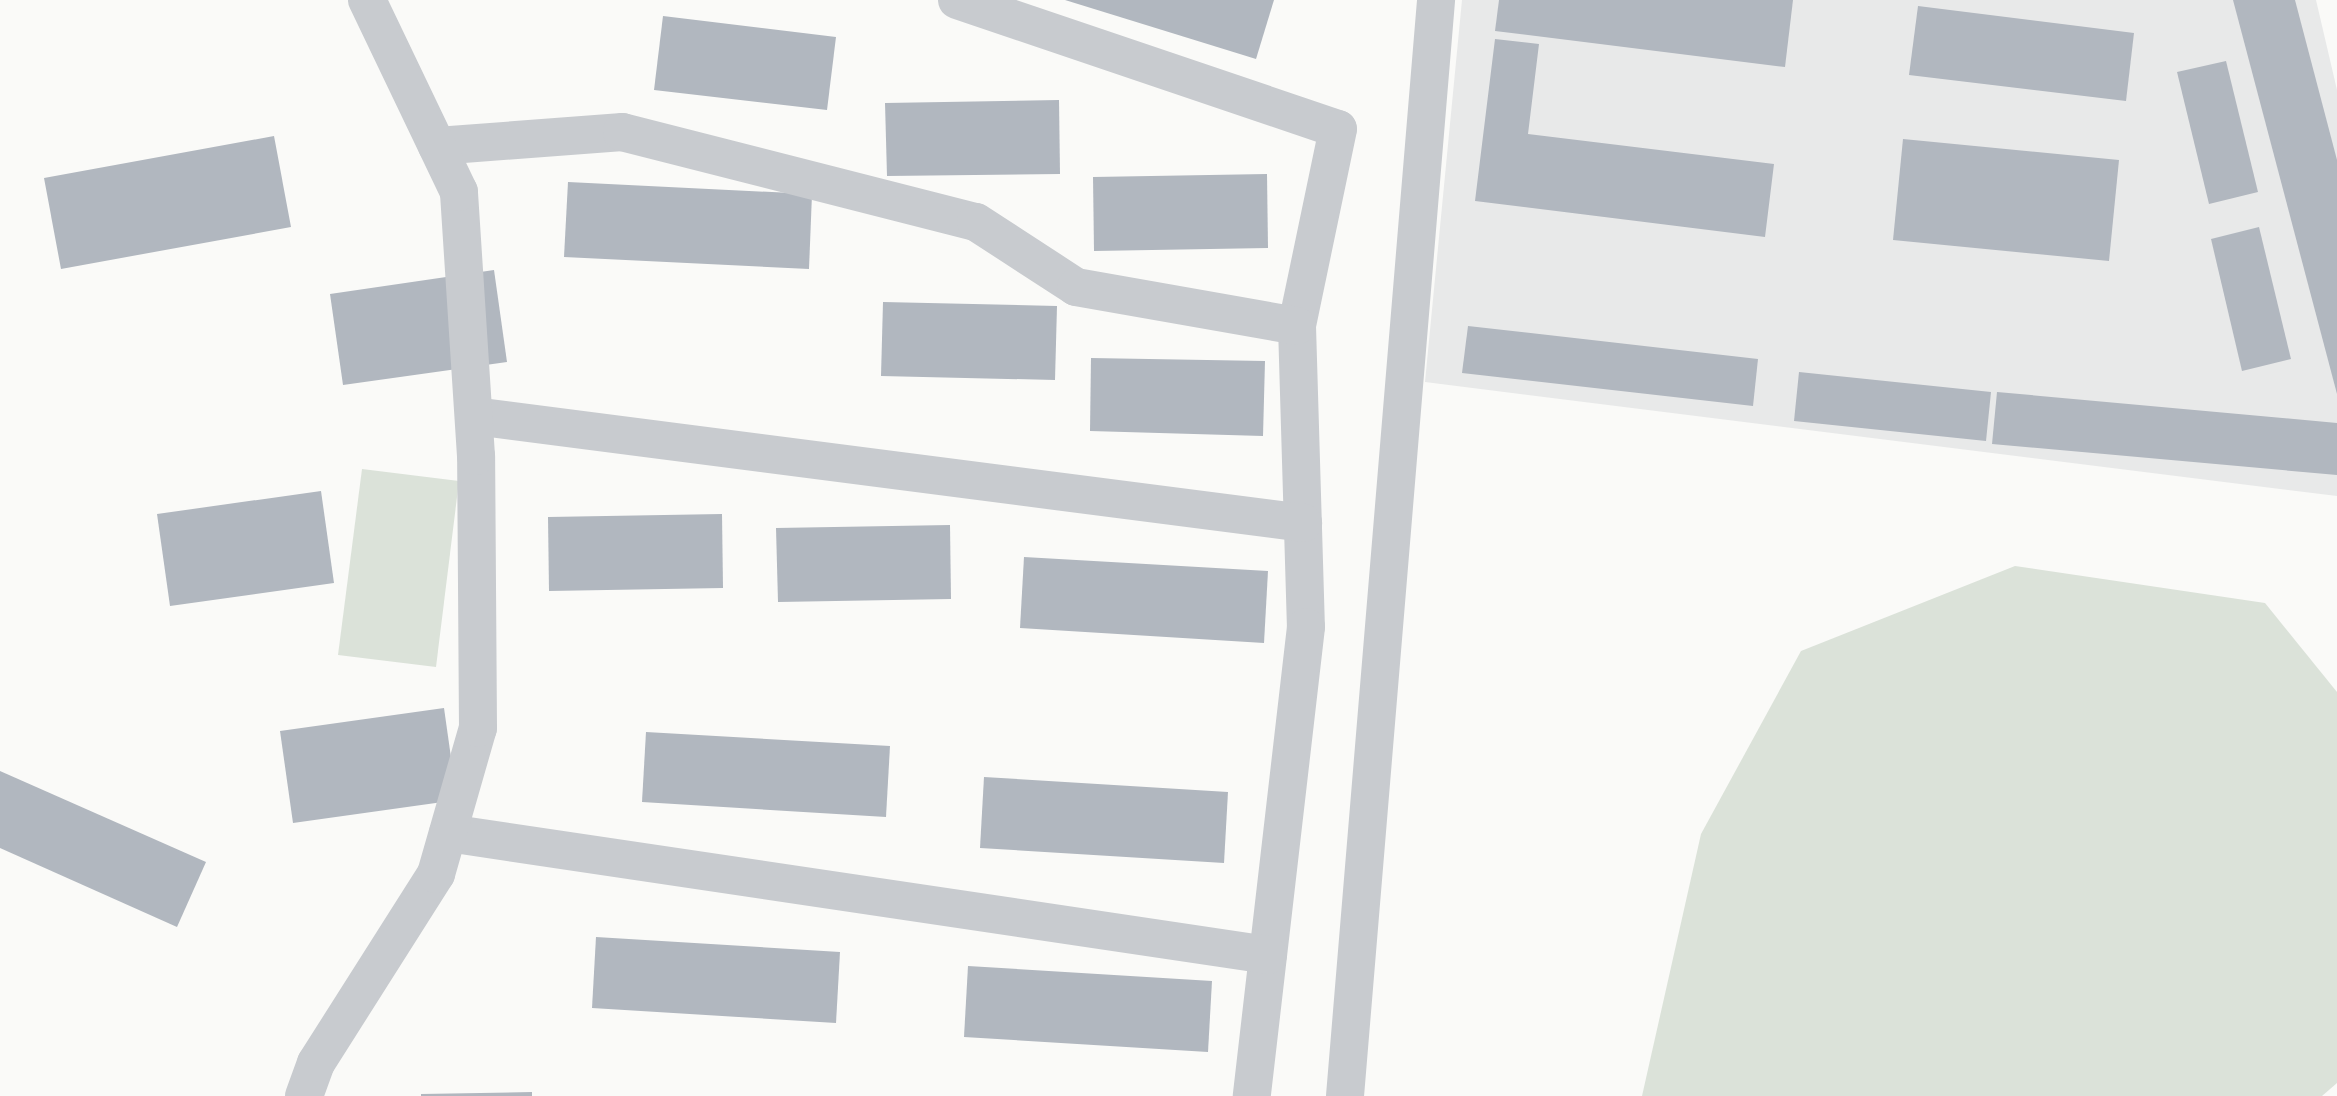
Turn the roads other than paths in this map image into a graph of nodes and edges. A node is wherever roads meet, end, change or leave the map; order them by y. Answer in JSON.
{"nodes":[{"id":1,"x":367,"y":0,"type":"edge"},
{"id":2,"x":957,"y":0,"type":"edge"},
{"id":3,"x":1436,"y":0,"type":"edge"},
{"id":4,"x":437,"y":146,"type":"junction"},
{"id":5,"x":1297,"y":326,"type":"junction"},
{"id":6,"x":474,"y":416,"type":"junction"},
{"id":7,"x":1303,"y":523,"type":"junction"},
{"id":8,"x":448,"y":833,"type":"junction"},
{"id":9,"x":1268,"y":954,"type":"junction"},
{"id":10,"x":304,"y":1096,"type":"edge"},
{"id":11,"x":1252,"y":1096,"type":"edge"},
{"id":12,"x":1345,"y":1096,"type":"edge"}],
"edges":[{"from":1,"to":4,"type":"street"},
{"from":2,"to":5,"type":"street"},
{"from":3,"to":12,"type":"street"},
{"from":4,"to":5,"type":"street"},
{"from":4,"to":6,"type":"street"},
{"from":5,"to":7,"type":"street"},
{"from":6,"to":7,"type":"street"},
{"from":6,"to":8,"type":"street"},
{"from":7,"to":9,"type":"street"},
{"from":8,"to":9,"type":"street"},
{"from":8,"to":10,"type":"street"},
{"from":9,"to":11,"type":"street"}]}
